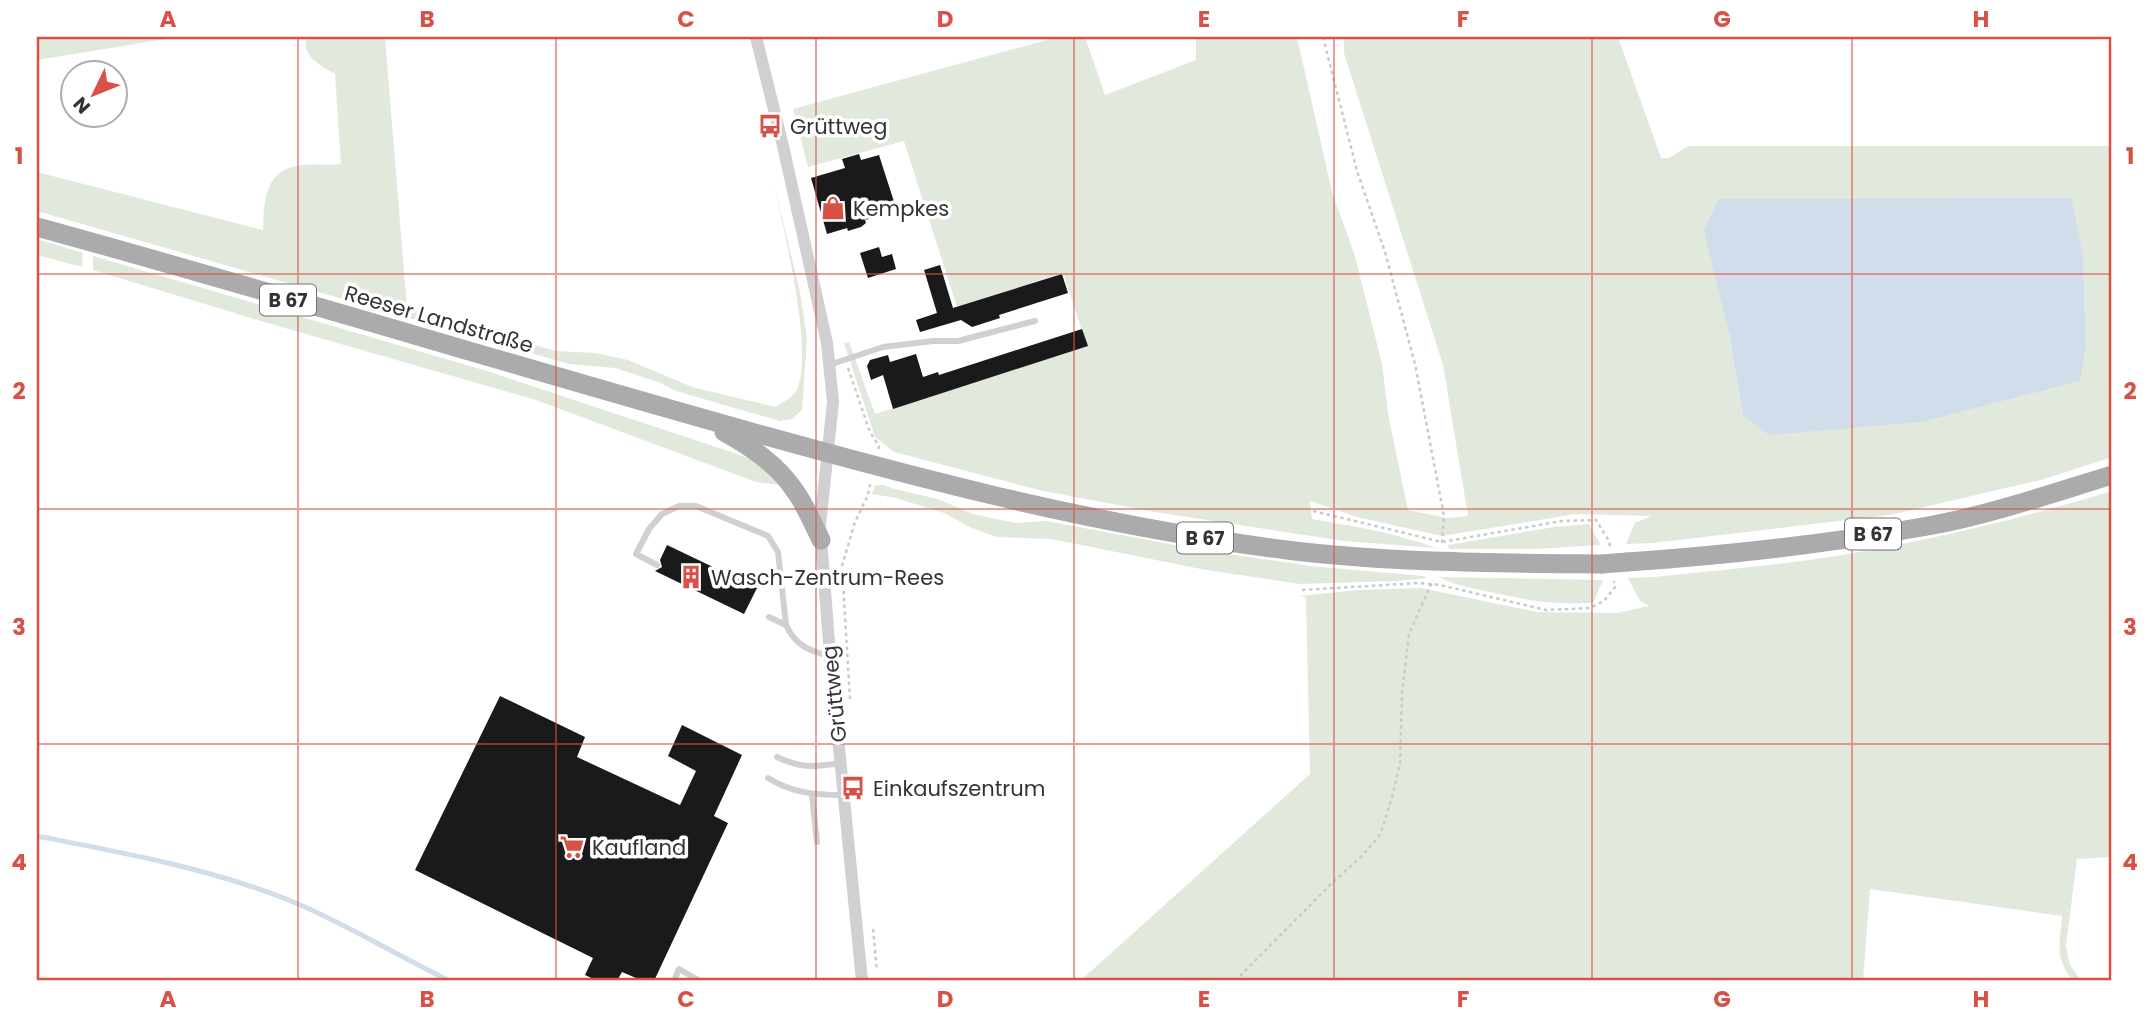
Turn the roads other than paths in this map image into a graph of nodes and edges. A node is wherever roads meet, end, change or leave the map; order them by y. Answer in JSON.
{"nodes":[{"id":1,"x":756,"y":37,"type":"edge"},
{"id":2,"x":37,"y":227,"type":"edge"},
{"id":3,"x":1035,"y":321,"type":"dead end"},
{"id":4,"x":829,"y":365,"type":"junction"},
{"id":5,"x":692,"y":415,"type":"junction"},
{"id":6,"x":828,"y":454,"type":"junction"},
{"id":7,"x":2112,"y":475,"type":"edge"},
{"id":8,"x":821,"y":540,"type":"junction"},
{"id":9,"x":657,"y":565,"type":"dead end"},
{"id":10,"x":769,"y":617,"type":"dead end"},
{"id":11,"x":786,"y":625,"type":"junction"},
{"id":12,"x":830,"y":656,"type":"junction"},
{"id":13,"x":777,"y":757,"type":"dead end"},
{"id":14,"x":841,"y":763,"type":"junction"},
{"id":15,"x":768,"y":778,"type":"dead end"},
{"id":16,"x":812,"y":795,"type":"junction"},
{"id":17,"x":844,"y":795,"type":"junction"},
{"id":18,"x":817,"y":842,"type":"dead end"},
{"id":19,"x":674,"y":981,"type":"edge"},
{"id":20,"x":700,"y":981,"type":"edge"},
{"id":21,"x":862,"y":981,"type":"edge"}],
"edges":[{"from":1,"to":4,"type":"street","name":"Grüttweg"},
{"from":2,"to":5,"type":"main road","name":"Reeser Landstraße","number":"B 67"},
{"from":3,"to":4,"type":"lane"},
{"from":4,"to":6,"type":"street","name":"Grüttweg"},
{"from":5,"to":6,"type":"main road","name":"Reeser Landstraße","number":"B 67"},
{"from":5,"to":8,"type":"main road","number":"B 67"},
{"from":6,"to":7,"type":"main road","number":"B 67","bridge":true},
{"from":6,"to":8,"type":"street","name":"Grüttweg"},
{"from":8,"to":12,"type":"street","name":"Grüttweg"},
{"from":9,"to":11,"type":"lane"},
{"from":10,"to":11,"type":"lane"},
{"from":11,"to":12,"type":"lane"},
{"from":12,"to":14,"type":"street","name":"Grüttweg"},
{"from":13,"to":14,"type":"lane"},
{"from":14,"to":17,"type":"street","name":"Grüttweg"},
{"from":15,"to":16,"type":"lane"},
{"from":16,"to":17,"type":"lane"},
{"from":16,"to":18,"type":"lane"},
{"from":17,"to":21,"type":"street","name":"Grüttweg"},
{"from":19,"to":20,"type":"lane"}]}
